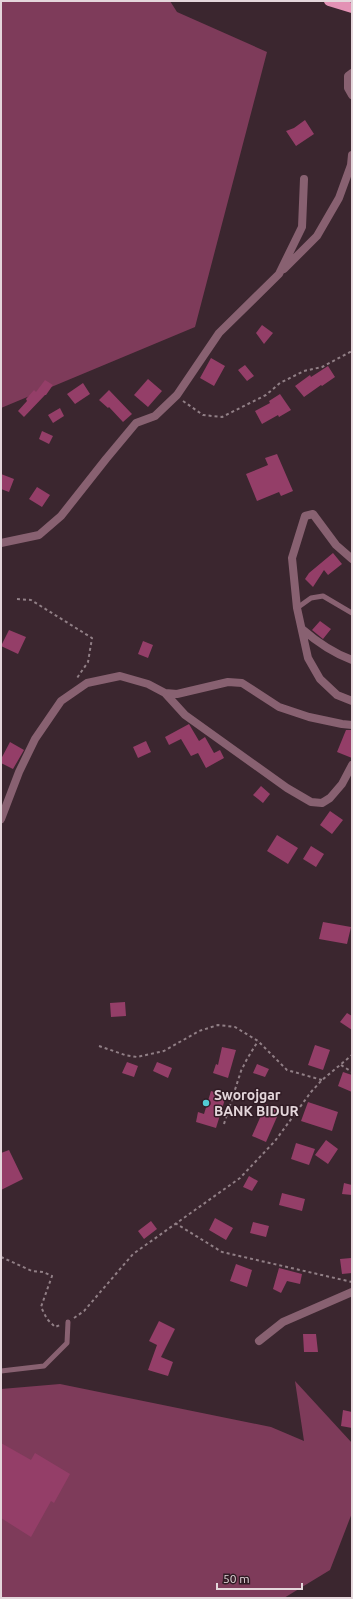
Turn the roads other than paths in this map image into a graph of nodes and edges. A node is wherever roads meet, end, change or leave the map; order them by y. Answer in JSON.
{"nodes":[{"id":1,"x":329,"y":1,"type":"edge"},
{"id":2,"x":352,"y":8,"type":"edge"},
{"id":3,"x":352,"y":73,"type":"edge"},
{"id":4,"x":352,"y":95,"type":"edge"},
{"id":5,"x":352,"y":155,"type":"edge"},
{"id":6,"x":351,"y":166,"type":"edge"},
{"id":7,"x":304,"y":179,"type":"dead end"},
{"id":8,"x":279,"y":274,"type":"junction"},
{"id":9,"x":1,"y":543,"type":"edge"},
{"id":10,"x":352,"y":559,"type":"edge"},
{"id":11,"x":297,"y":608,"type":"junction"},
{"id":12,"x":352,"y":613,"type":"edge"},
{"id":13,"x":302,"y":629,"type":"junction"},
{"id":14,"x":352,"y":660,"type":"edge"},
{"id":15,"x":165,"y":693,"type":"junction"},
{"id":16,"x":352,"y":701,"type":"edge"},
{"id":17,"x":352,"y":725,"type":"edge"},
{"id":18,"x":352,"y":765,"type":"edge"},
{"id":19,"x":1,"y":819,"type":"edge"},
{"id":20,"x":352,"y":1292,"type":"edge"},
{"id":21,"x":68,"y":1322,"type":"road end"},
{"id":22,"x":259,"y":1341,"type":"dead end"},
{"id":23,"x":1,"y":1371,"type":"edge"}],
"edges":[{"from":1,"to":2,"type":"main road"},
{"from":3,"to":4,"type":"street"},
{"from":5,"to":6,"type":"street"},
{"from":6,"to":8,"type":"street"},
{"from":7,"to":8,"type":"street"},
{"from":8,"to":9,"type":"street"},
{"from":10,"to":11,"type":"street"},
{"from":11,"to":12,"type":"lane"},
{"from":11,"to":13,"type":"street"},
{"from":13,"to":14,"type":"street"},
{"from":13,"to":16,"type":"street"},
{"from":15,"to":17,"type":"street"},
{"from":15,"to":18,"type":"street"},
{"from":15,"to":19,"type":"street"},
{"from":20,"to":22,"type":"street"},
{"from":21,"to":23,"type":"lane"}]}
